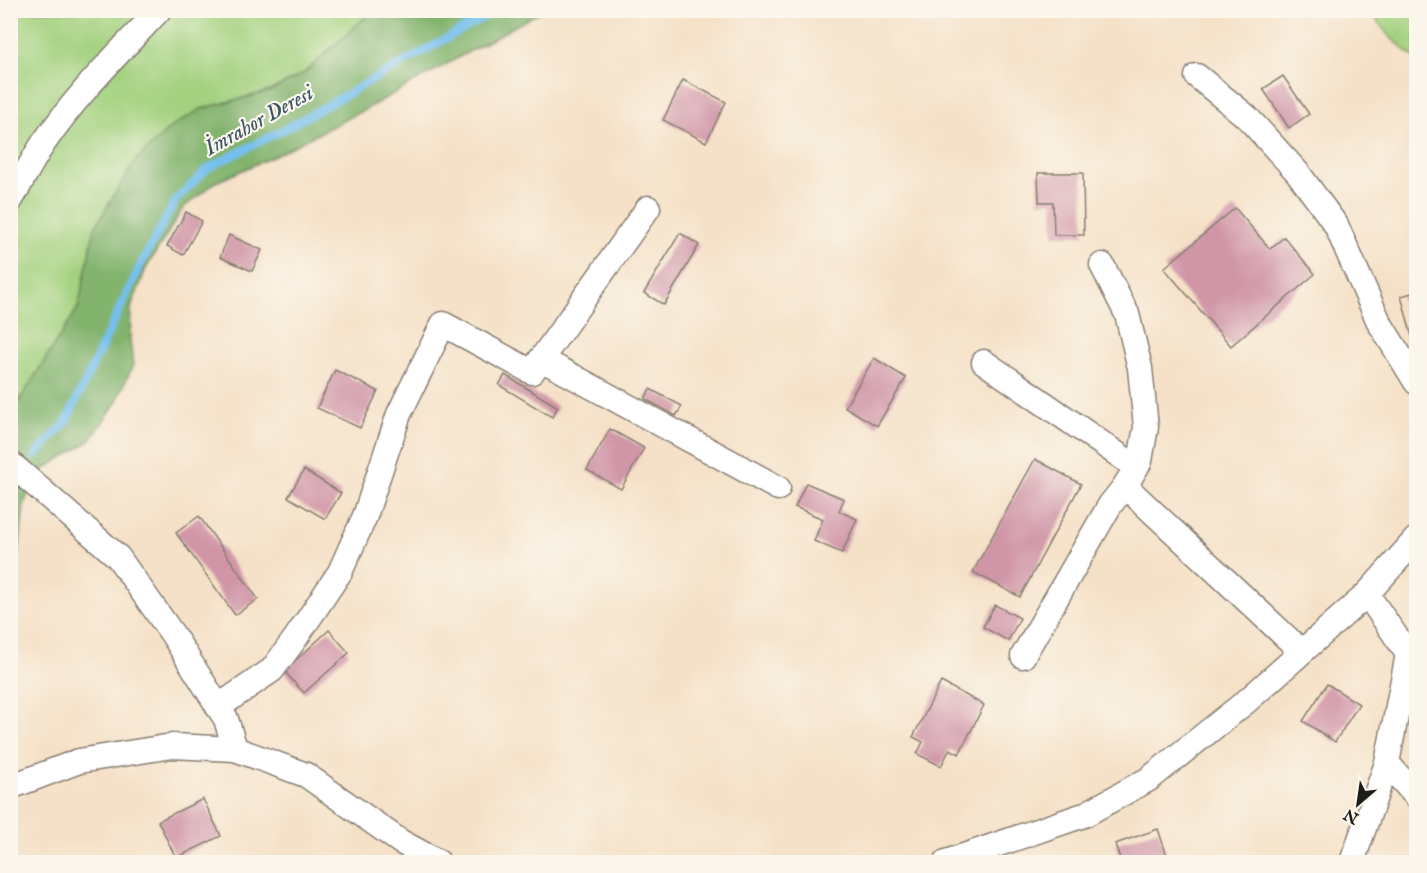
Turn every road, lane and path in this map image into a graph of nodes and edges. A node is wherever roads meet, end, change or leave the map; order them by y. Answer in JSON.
{"nodes":[{"id":1,"x":159,"y":10,"type":"edge"},
{"id":2,"x":1197,"y":76,"type":"dead end"},
{"id":3,"x":10,"y":201,"type":"edge"},
{"id":4,"x":648,"y":208,"type":"dead end"},
{"id":5,"x":1102,"y":265,"type":"dead end"},
{"id":6,"x":542,"y":359,"type":"junction"},
{"id":7,"x":984,"y":362,"type":"dead end"},
{"id":8,"x":1416,"y":382,"type":"edge"},
{"id":9,"x":10,"y":463,"type":"edge"},
{"id":10,"x":1130,"y":477,"type":"junction"},
{"id":11,"x":778,"y":488,"type":"dead end"},
{"id":12,"x":1416,"y":539,"type":"edge"},
{"id":13,"x":1367,"y":594,"type":"junction"},
{"id":14,"x":1301,"y":651,"type":"junction"},
{"id":15,"x":1023,"y":656,"type":"dead end"},
{"id":16,"x":1412,"y":657,"type":"edge"},
{"id":17,"x":218,"y":707,"type":"junction"},
{"id":18,"x":235,"y":749,"type":"junction"},
{"id":19,"x":1387,"y":763,"type":"junction"},
{"id":20,"x":10,"y":787,"type":"edge"},
{"id":21,"x":1416,"y":796,"type":"edge"},
{"id":22,"x":438,"y":862,"type":"edge"},
{"id":23,"x":946,"y":862,"type":"edge"},
{"id":24,"x":1352,"y":862,"type":"edge"}],
"edges":[{"from":1,"to":3,"type":"street"},
{"from":2,"to":8,"type":"street"},
{"from":4,"to":6,"type":"street"},
{"from":5,"to":10,"type":"street"},
{"from":6,"to":11,"type":"street"},
{"from":6,"to":17,"type":"street"},
{"from":7,"to":10,"type":"street"},
{"from":9,"to":17,"type":"street"},
{"from":10,"to":14,"type":"street"},
{"from":10,"to":15,"type":"street"},
{"from":12,"to":13,"type":"street"},
{"from":13,"to":14,"type":"street"},
{"from":13,"to":16,"type":"street"},
{"from":14,"to":23,"type":"street"},
{"from":16,"to":19,"type":"street"},
{"from":17,"to":18,"type":"street"},
{"from":18,"to":20,"type":"street"},
{"from":18,"to":22,"type":"street"},
{"from":19,"to":21,"type":"street"},
{"from":19,"to":24,"type":"street"}]}
